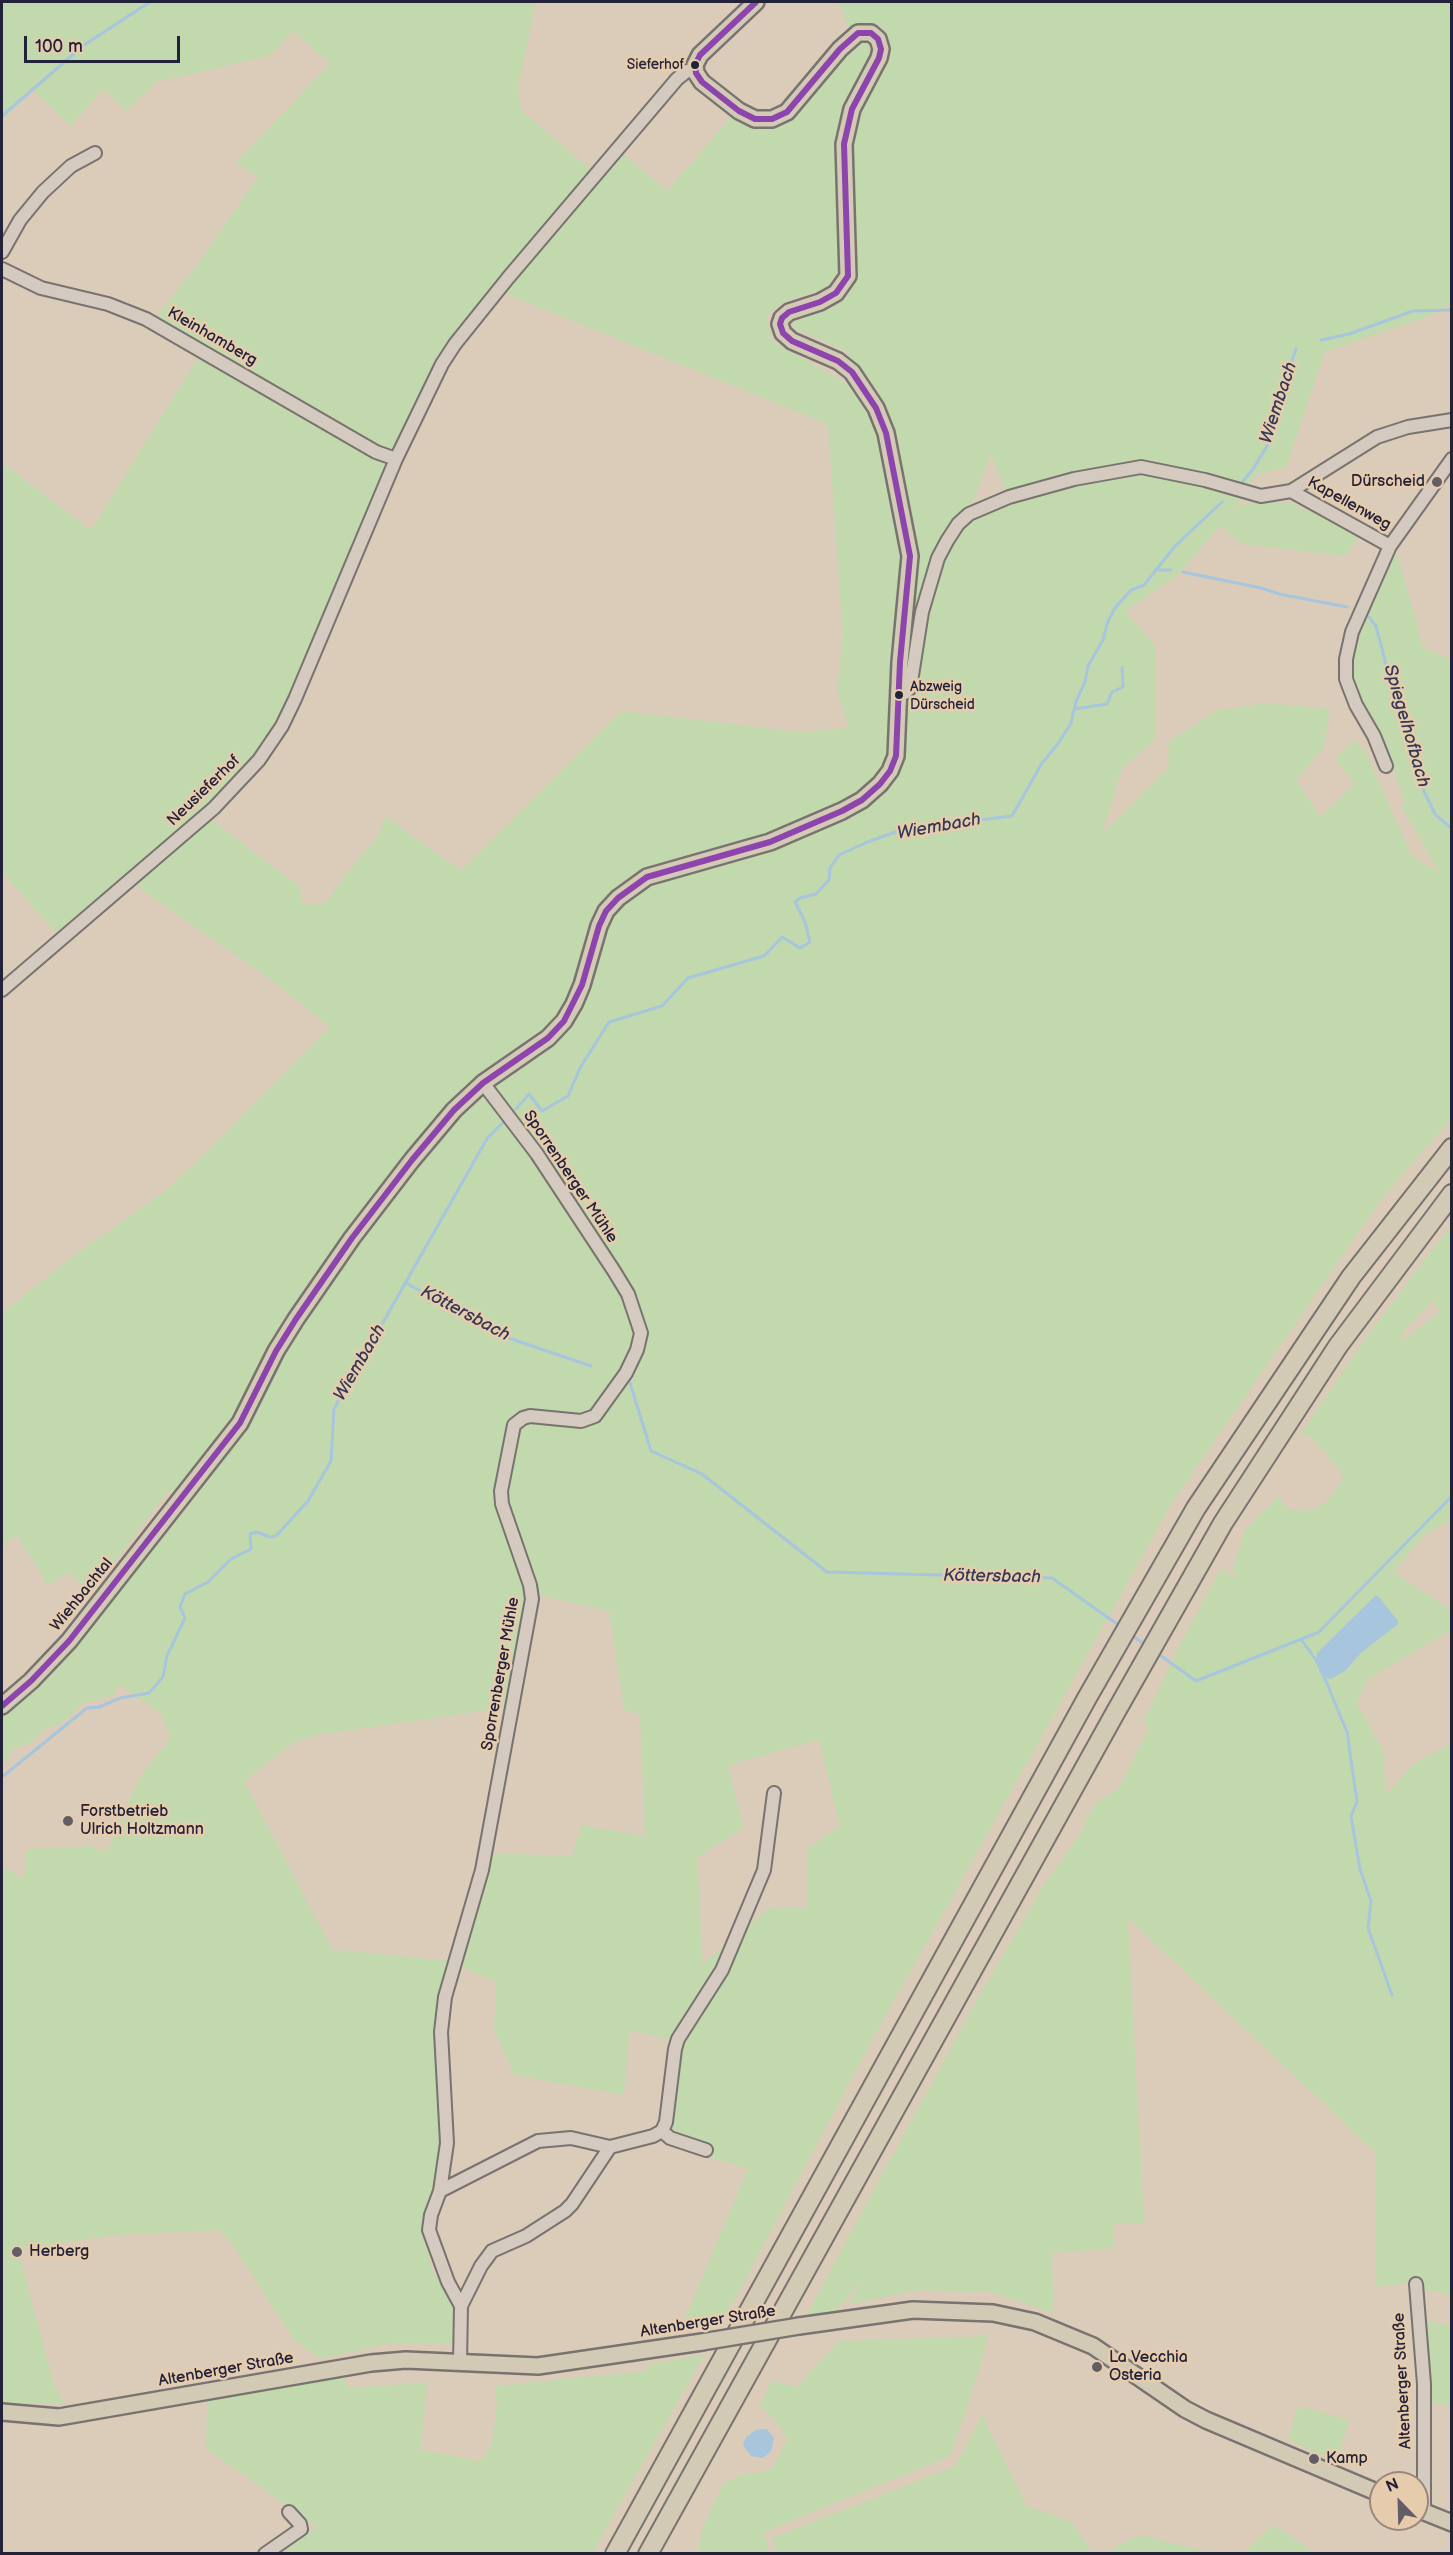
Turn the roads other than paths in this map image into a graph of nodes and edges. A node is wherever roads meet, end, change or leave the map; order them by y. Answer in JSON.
{"nodes":[{"id":1,"x":756,"y":2,"type":"edge"},
{"id":2,"x":695,"y":69,"type":"junction"},
{"id":3,"x":95,"y":153,"type":"dead end"},
{"id":4,"x":2,"y":252,"type":"edge"},
{"id":5,"x":2,"y":269,"type":"edge"},
{"id":6,"x":1452,"y":420,"type":"edge"},
{"id":7,"x":396,"y":459,"type":"junction"},
{"id":8,"x":1452,"y":459,"type":"edge"},
{"id":9,"x":1291,"y":491,"type":"junction"},
{"id":10,"x":1390,"y":546,"type":"junction"},
{"id":11,"x":899,"y":694,"type":"junction"},
{"id":12,"x":1386,"y":766,"type":"dead end"},
{"id":13,"x":2,"y":990,"type":"edge"},
{"id":14,"x":483,"y":1083,"type":"junction"},
{"id":15,"x":1452,"y":1148,"type":"edge"},
{"id":16,"x":1452,"y":1194,"type":"edge"},
{"id":17,"x":2,"y":1706,"type":"edge"},
{"id":18,"x":774,"y":1793,"type":"dead end"},
{"id":19,"x":662,"y":2131,"type":"junction"},
{"id":20,"x":610,"y":2147,"type":"junction"},
{"id":21,"x":706,"y":2150,"type":"dead end"},
{"id":22,"x":440,"y":2191,"type":"junction"},
{"id":23,"x":1416,"y":2284,"type":"dead end"},
{"id":24,"x":461,"y":2306,"type":"junction"},
{"id":25,"x":460,"y":2363,"type":"junction"},
{"id":26,"x":2,"y":2412,"type":"edge"},
{"id":27,"x":1422,"y":2471,"type":"edge"},
{"id":28,"x":1369,"y":2489,"type":"edge"},
{"id":29,"x":289,"y":2512,"type":"dead end"},
{"id":30,"x":1429,"y":2513,"type":"edge"},
{"id":31,"x":1452,"y":2523,"type":"edge"},
{"id":32,"x":265,"y":2553,"type":"edge"},
{"id":33,"x":615,"y":2553,"type":"edge"},
{"id":34,"x":648,"y":2553,"type":"edge"}],
"edges":[{"from":1,"to":2,"type":"main road"},
{"from":2,"to":7,"type":"street"},
{"from":2,"to":11,"type":"main road","name":"Wiehbachtal"},
{"from":3,"to":4,"type":"street"},
{"from":5,"to":7,"type":"street","name":"Kleinhamberg"},
{"from":6,"to":9,"type":"street"},
{"from":7,"to":13,"type":"street","name":"Neusieferhof"},
{"from":8,"to":10,"type":"street","name":"Kapellenweg"},
{"from":9,"to":10,"type":"street","name":"Kapellenweg"},
{"from":9,"to":11,"type":"street"},
{"from":10,"to":12,"type":"street","name":"Kapellenweg"},
{"from":11,"to":14,"type":"main road","name":"Wiehbachtal"},
{"from":14,"to":17,"type":"main road","name":"Wiehbachtal"},
{"from":14,"to":22,"type":"street","name":"Sporrenberger Mühle"},
{"from":15,"to":33,"type":"highway"},
{"from":16,"to":34,"type":"highway"},
{"from":18,"to":19,"type":"street"},
{"from":19,"to":20,"type":"street"},
{"from":19,"to":21,"type":"street"},
{"from":20,"to":22,"type":"street"},
{"from":20,"to":24,"type":"street","name":"Sporrenberger Mühle"},
{"from":22,"to":24,"type":"street","name":"Sporrenberger Mühle"},
{"from":23,"to":27,"type":"street","name":"Altenberger Straße"},
{"from":24,"to":25,"type":"street","name":"Sporrenberger Mühle"},
{"from":25,"to":26,"type":"main road","name":"Altenberger Straße"},
{"from":25,"to":28,"type":"main road","name":"Altenberger Straße","bridge":true},
{"from":29,"to":32,"type":"street"},
{"from":30,"to":31,"type":"main road","name":"Altenberger Straße"}]}
